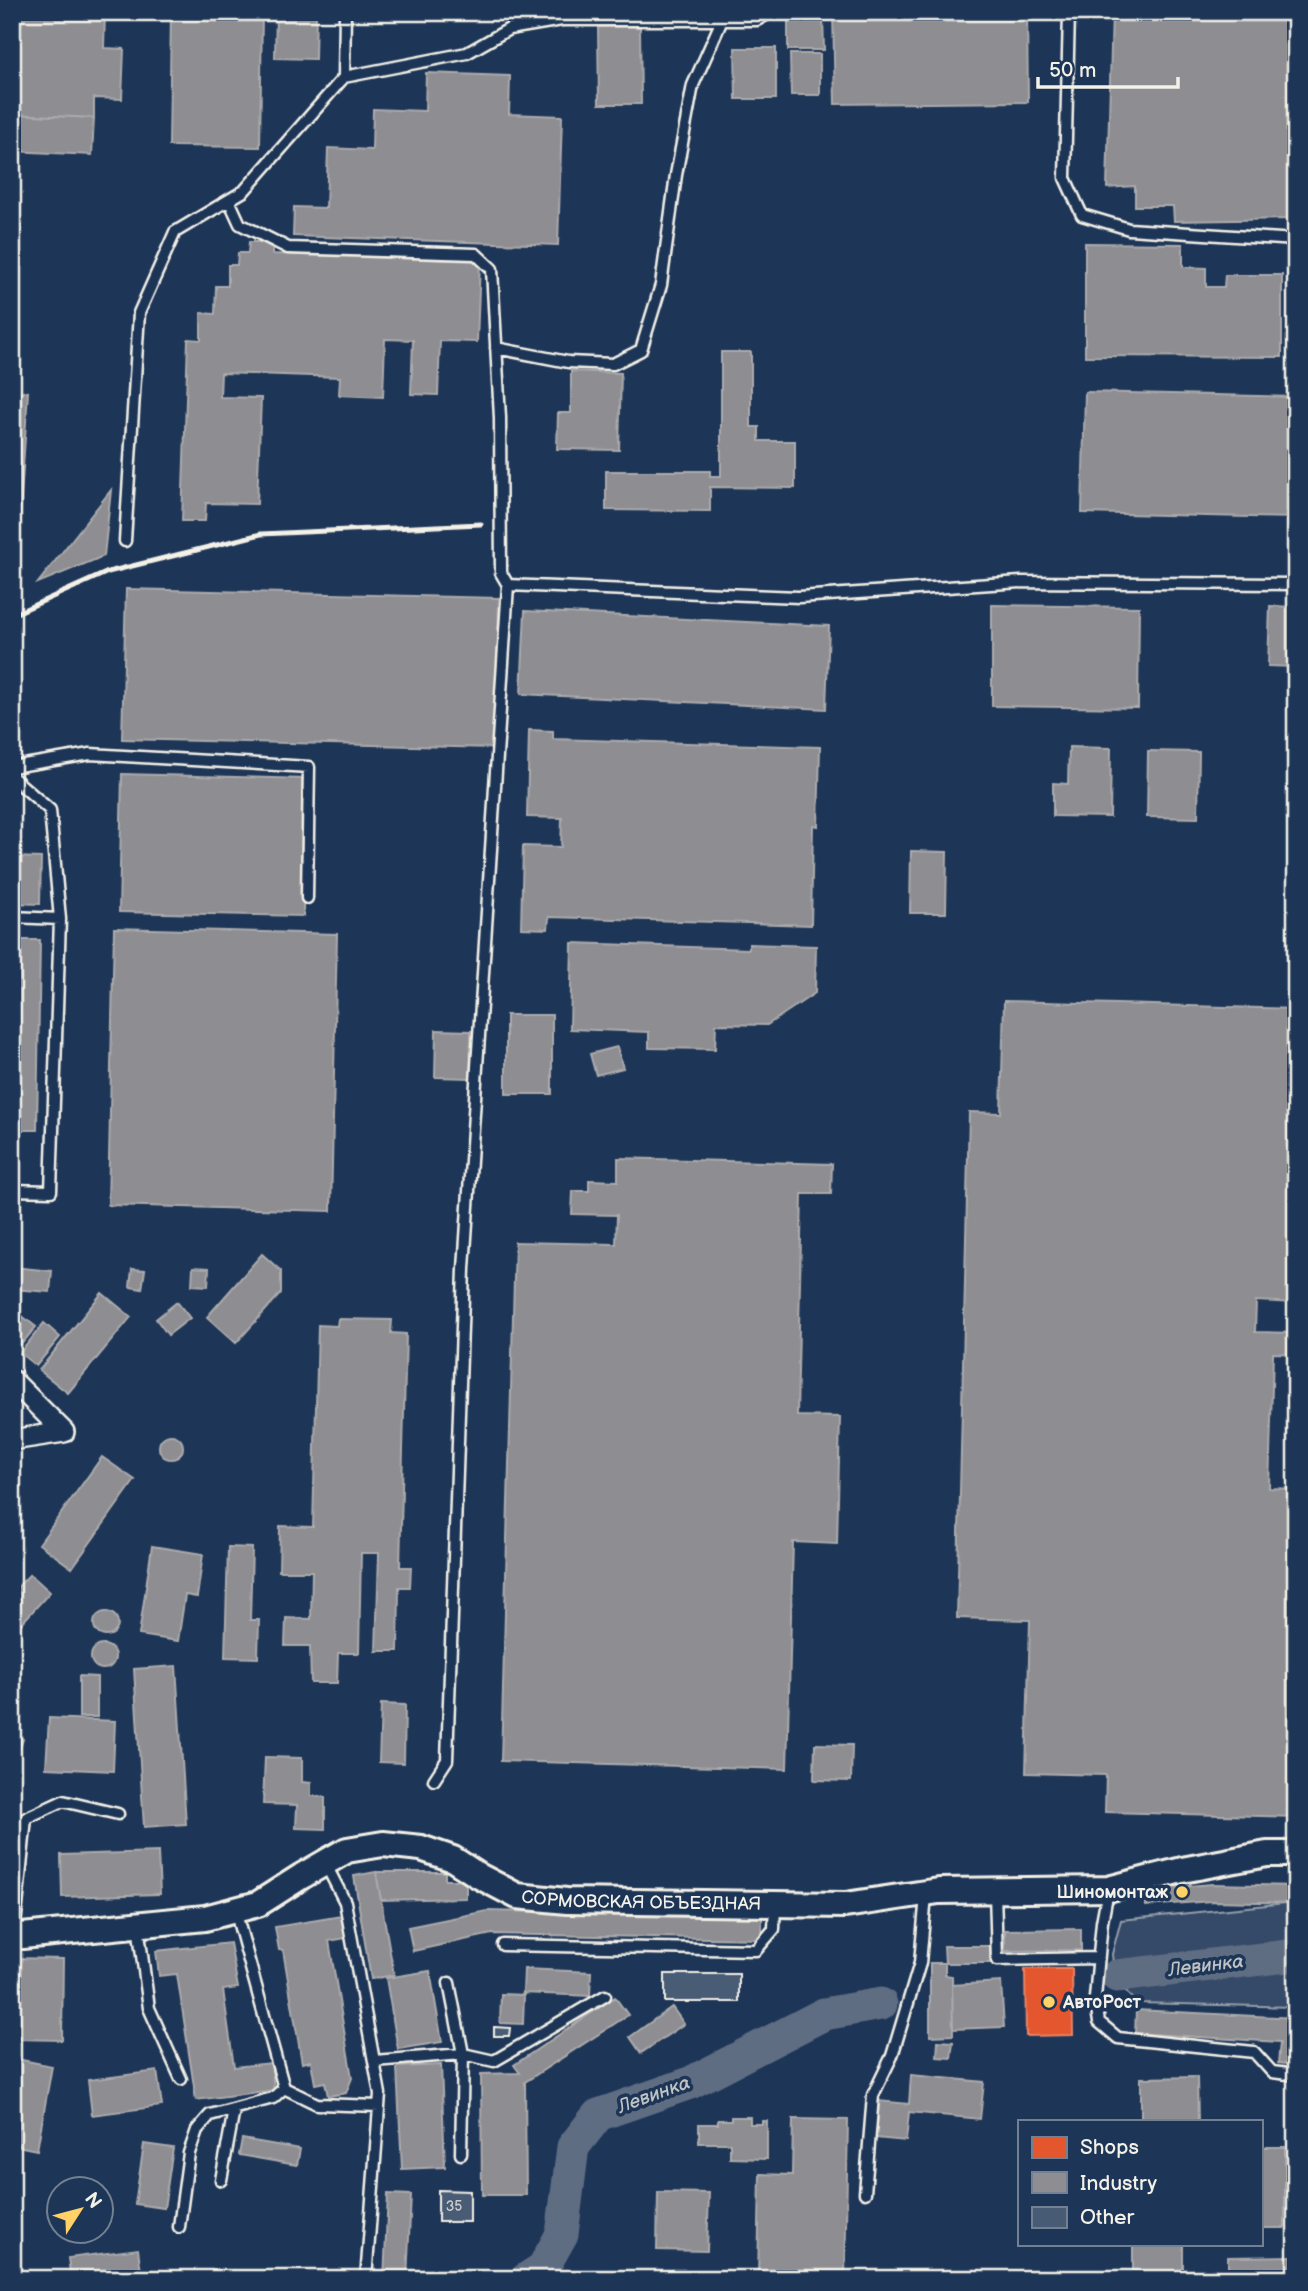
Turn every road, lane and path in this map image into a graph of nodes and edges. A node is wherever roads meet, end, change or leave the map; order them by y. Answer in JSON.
{"nodes":[{"id":1,"x":345,"y":12,"type":"edge"},
{"id":2,"x":771,"y":12,"type":"edge"},
{"id":3,"x":1069,"y":12,"type":"edge"},
{"id":4,"x":722,"y":20,"type":"junction"},
{"id":5,"x":344,"y":77,"type":"junction"},
{"id":6,"x":229,"y":200,"type":"junction"},
{"id":7,"x":1296,"y":240,"type":"edge"},
{"id":8,"x":496,"y":348,"type":"junction"},
{"id":9,"x":124,"y":541,"type":"dead end"},
{"id":10,"x":1296,"y":584,"type":"edge"},
{"id":11,"x":508,"y":585,"type":"junction"},
{"id":12,"x":12,"y":767,"type":"edge"},
{"id":13,"x":12,"y":777,"type":"edge"},
{"id":14,"x":307,"y":898,"type":"dead end"},
{"id":15,"x":12,"y":917,"type":"edge"},
{"id":16,"x":60,"y":919,"type":"junction"},
{"id":17,"x":12,"y":1190,"type":"edge"},
{"id":18,"x":12,"y":1380,"type":"edge"},
{"id":19,"x":12,"y":1440,"type":"edge"},
{"id":20,"x":434,"y":1780,"type":"dead end"},
{"id":21,"x":117,"y":1814,"type":"dead end"},
{"id":22,"x":1296,"y":1854,"type":"edge"},
{"id":23,"x":324,"y":1863,"type":"junction"},
{"id":24,"x":1108,"y":1889,"type":"junction"},
{"id":25,"x":995,"y":1890,"type":"junction"},
{"id":26,"x":926,"y":1893,"type":"junction"},
{"id":27,"x":775,"y":1903,"type":"junction"},
{"id":28,"x":235,"y":1910,"type":"junction"},
{"id":29,"x":138,"y":1924,"type":"junction"},
{"id":30,"x":13,"y":1936,"type":"edge"},
{"id":31,"x":503,"y":1945,"type":"dead end"},
{"id":32,"x":1098,"y":1958,"type":"junction"},
{"id":33,"x":449,"y":1983,"type":"dead end"},
{"id":34,"x":605,"y":1996,"type":"dead end"},
{"id":35,"x":463,"y":2054,"type":"junction"},
{"id":36,"x":374,"y":2061,"type":"junction"},
{"id":37,"x":1296,"y":2076,"type":"edge"},
{"id":38,"x":181,"y":2079,"type":"dead end"},
{"id":39,"x":284,"y":2088,"type":"junction"},
{"id":40,"x":379,"y":2106,"type":"junction"},
{"id":41,"x":234,"y":2109,"type":"junction"},
{"id":42,"x":461,"y":2154,"type":"dead end"},
{"id":43,"x":221,"y":2180,"type":"dead end"},
{"id":44,"x":865,"y":2193,"type":"dead end"},
{"id":45,"x":179,"y":2227,"type":"dead end"},
{"id":46,"x":366,"y":2279,"type":"edge"}],
"edges":[{"from":1,"to":5,"type":"lane"},
{"from":2,"to":4,"type":"lane"},
{"from":3,"to":7,"type":"lane"},
{"from":4,"to":5,"type":"lane"},
{"from":4,"to":8,"type":"lane"},
{"from":5,"to":6,"type":"lane"},
{"from":6,"to":8,"type":"lane"},
{"from":6,"to":9,"type":"lane"},
{"from":8,"to":11,"type":"lane"},
{"from":10,"to":11,"type":"lane"},
{"from":11,"to":20,"type":"lane"},
{"from":12,"to":14,"type":"lane"},
{"from":13,"to":16,"type":"lane"},
{"from":15,"to":16,"type":"lane"},
{"from":16,"to":17,"type":"lane"},
{"from":18,"to":19,"type":"street"},
{"from":21,"to":30,"type":"lane"},
{"from":22,"to":24,"type":"street","name":"СОРМОВСКАЯ ОБЪЕЗДНАЯ"},
{"from":23,"to":27,"type":"street","name":"СОРМОВСКАЯ ОБЪЕЗДНАЯ"},
{"from":23,"to":28,"type":"street","name":"СОРМОВСКАЯ ОБЪЕЗДНАЯ"},
{"from":23,"to":36,"type":"lane"},
{"from":24,"to":25,"type":"street","name":"СОРМОВСКАЯ ОБЪЕЗДНАЯ"},
{"from":24,"to":32,"type":"lane"},
{"from":25,"to":26,"type":"street","name":"СОРМОВСКАЯ ОБЪЕЗДНАЯ"},
{"from":25,"to":32,"type":"lane"},
{"from":26,"to":27,"type":"street","name":"СОРМОВСКАЯ ОБЪЕЗДНАЯ"},
{"from":26,"to":44,"type":"lane"},
{"from":27,"to":31,"type":"lane"},
{"from":28,"to":29,"type":"street","name":"СОРМОВСКАЯ ОБЪЕЗДНАЯ"},
{"from":28,"to":39,"type":"lane"},
{"from":29,"to":30,"type":"street","name":"СОРМОВСКАЯ ОБЪЕЗДНАЯ"},
{"from":29,"to":38,"type":"lane"},
{"from":32,"to":37,"type":"lane"},
{"from":33,"to":35,"type":"lane"},
{"from":34,"to":35,"type":"lane"},
{"from":35,"to":36,"type":"lane"},
{"from":35,"to":42,"type":"lane"},
{"from":36,"to":40,"type":"lane"},
{"from":39,"to":40,"type":"lane"},
{"from":39,"to":41,"type":"lane"},
{"from":40,"to":46,"type":"lane"},
{"from":41,"to":43,"type":"lane"},
{"from":41,"to":45,"type":"lane"}]}
